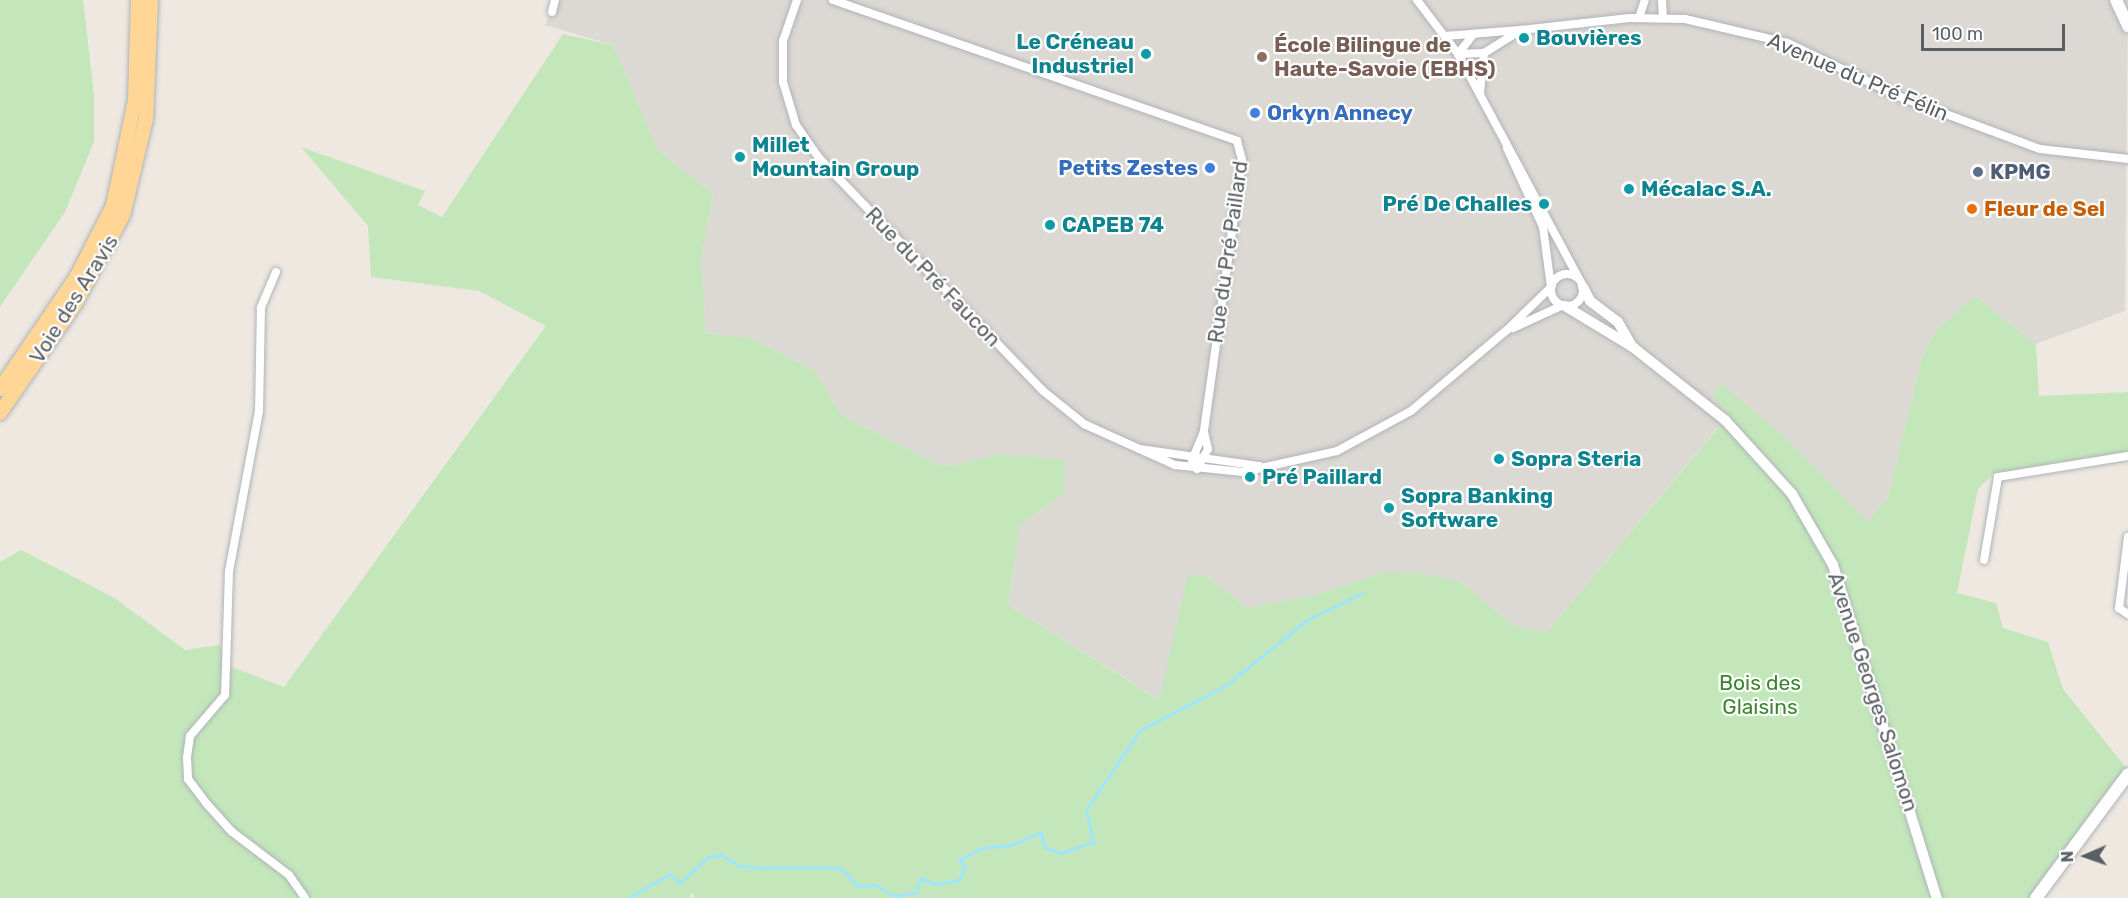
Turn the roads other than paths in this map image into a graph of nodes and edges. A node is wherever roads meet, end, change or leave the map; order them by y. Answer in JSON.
{"nodes":[{"id":1,"x":138,"y":0,"type":"edge"},
{"id":2,"x":151,"y":0,"type":"edge"},
{"id":3,"x":555,"y":0,"type":"edge"},
{"id":4,"x":797,"y":0,"type":"edge"},
{"id":5,"x":833,"y":0,"type":"edge"},
{"id":6,"x":1417,"y":0,"type":"edge"},
{"id":7,"x":1645,"y":0,"type":"edge"},
{"id":8,"x":1662,"y":0,"type":"edge"},
{"id":9,"x":2116,"y":0,"type":"edge"},
{"id":10,"x":552,"y":12,"type":"dead end"},
{"id":11,"x":1663,"y":17,"type":"junction"},
{"id":12,"x":1639,"y":18,"type":"junction"},
{"id":13,"x":2128,"y":26,"type":"edge"},
{"id":14,"x":1521,"y":30,"type":"junction"},
{"id":15,"x":1473,"y":35,"type":"junction"},
{"id":16,"x":1445,"y":36,"type":"junction"},
{"id":17,"x":1484,"y":53,"type":"junction"},
{"id":18,"x":1458,"y":54,"type":"junction"},
{"id":19,"x":1480,"y":94,"type":"junction"},
{"id":20,"x":1507,"y":148,"type":"junction"},
{"id":21,"x":2125,"y":158,"type":"edge"},
{"id":22,"x":276,"y":272,"type":"dead end"},
{"id":23,"x":1581,"y":283,"type":"junction"},
{"id":24,"x":1551,"y":287,"type":"junction"},
{"id":25,"x":1564,"y":305,"type":"junction"},
{"id":26,"x":1507,"y":330,"type":"junction"},
{"id":27,"x":1634,"y":348,"type":"junction"},
{"id":28,"x":0,"y":389,"type":"edge"},
{"id":29,"x":0,"y":413,"type":"edge"},
{"id":30,"x":1204,"y":432,"type":"junction"},
{"id":31,"x":1130,"y":448,"type":"junction"},
{"id":32,"x":2128,"y":456,"type":"edge"},
{"id":33,"x":1192,"y":460,"type":"junction"},
{"id":34,"x":1205,"y":462,"type":"junction"},
{"id":35,"x":1267,"y":467,"type":"junction"},
{"id":36,"x":1197,"y":469,"type":"junction"},
{"id":37,"x":2128,"y":537,"type":"edge"},
{"id":38,"x":1984,"y":560,"type":"dead end"},
{"id":39,"x":2128,"y":614,"type":"edge"},
{"id":40,"x":2128,"y":774,"type":"edge"},
{"id":41,"x":305,"y":898,"type":"edge"},
{"id":42,"x":1937,"y":898,"type":"edge"},
{"id":43,"x":2036,"y":898,"type":"edge"}],
"edges":[{"from":1,"to":28,"type":"highway","name":"Voie des Aravis"},
{"from":2,"to":29,"type":"highway","name":"Voie des Aravis"},
{"from":3,"to":10,"type":"street"},
{"from":4,"to":31,"type":"street","name":"Rue du Pré Faucon"},
{"from":5,"to":30,"type":"street","name":"Rue du Pré Paillard"},
{"from":6,"to":16,"type":"street"},
{"from":7,"to":12,"type":"street"},
{"from":8,"to":11,"type":"street"},
{"from":9,"to":13,"type":"main road"},
{"from":11,"to":12,"type":"street","name":"Avenue du Pré Félin"},
{"from":11,"to":21,"type":"street","name":"Avenue du Pré Félin"},
{"from":12,"to":14,"type":"street","name":"Avenue du Pré Félin"},
{"from":14,"to":15,"type":"street","name":"Avenue du Pré Félin"},
{"from":14,"to":17,"type":"street","name":"Avenue du Pré Félin"},
{"from":15,"to":16,"type":"street","name":"Avenue du Pré Félin"},
{"from":15,"to":18,"type":"street"},
{"from":16,"to":18,"type":"street"},
{"from":17,"to":18,"type":"street","name":"Avenue du Pré Félin"},
{"from":17,"to":19,"type":"street"},
{"from":18,"to":19,"type":"street"},
{"from":19,"to":20,"type":"street"},
{"from":20,"to":23,"type":"street"},
{"from":20,"to":24,"type":"street"},
{"from":22,"to":41,"type":"street"},
{"from":23,"to":24,"type":"street"},
{"from":23,"to":25,"type":"street"},
{"from":23,"to":27,"type":"street","name":"Avenue Georges Salomon"},
{"from":24,"to":25,"type":"street"},
{"from":24,"to":26,"type":"street","name":"Rue du Pré Faucon"},
{"from":25,"to":26,"type":"street","name":"Rue du Pré Faucon"},
{"from":25,"to":27,"type":"street","name":"Avenue Georges Salomon"},
{"from":26,"to":35,"type":"street","name":"Rue du Pré Faucon"},
{"from":27,"to":42,"type":"street","name":"Avenue Georges Salomon"},
{"from":30,"to":33,"type":"street","name":"Rue du Pré Paillard"},
{"from":30,"to":34,"type":"street","name":"Rue du Pré Paillard"},
{"from":31,"to":33,"type":"street","name":"Rue du Pré Faucon"},
{"from":31,"to":36,"type":"street","name":"Rue du Pré Faucon"},
{"from":32,"to":38,"type":"street"},
{"from":33,"to":34,"type":"street","name":"Rue du Pré Faucon"},
{"from":33,"to":36,"type":"street"},
{"from":34,"to":35,"type":"street","name":"Rue du Pré Faucon"},
{"from":34,"to":36,"type":"street"},
{"from":35,"to":36,"type":"street","name":"Rue du Pré Faucon"},
{"from":37,"to":39,"type":"street"},
{"from":40,"to":43,"type":"main road"}]}
